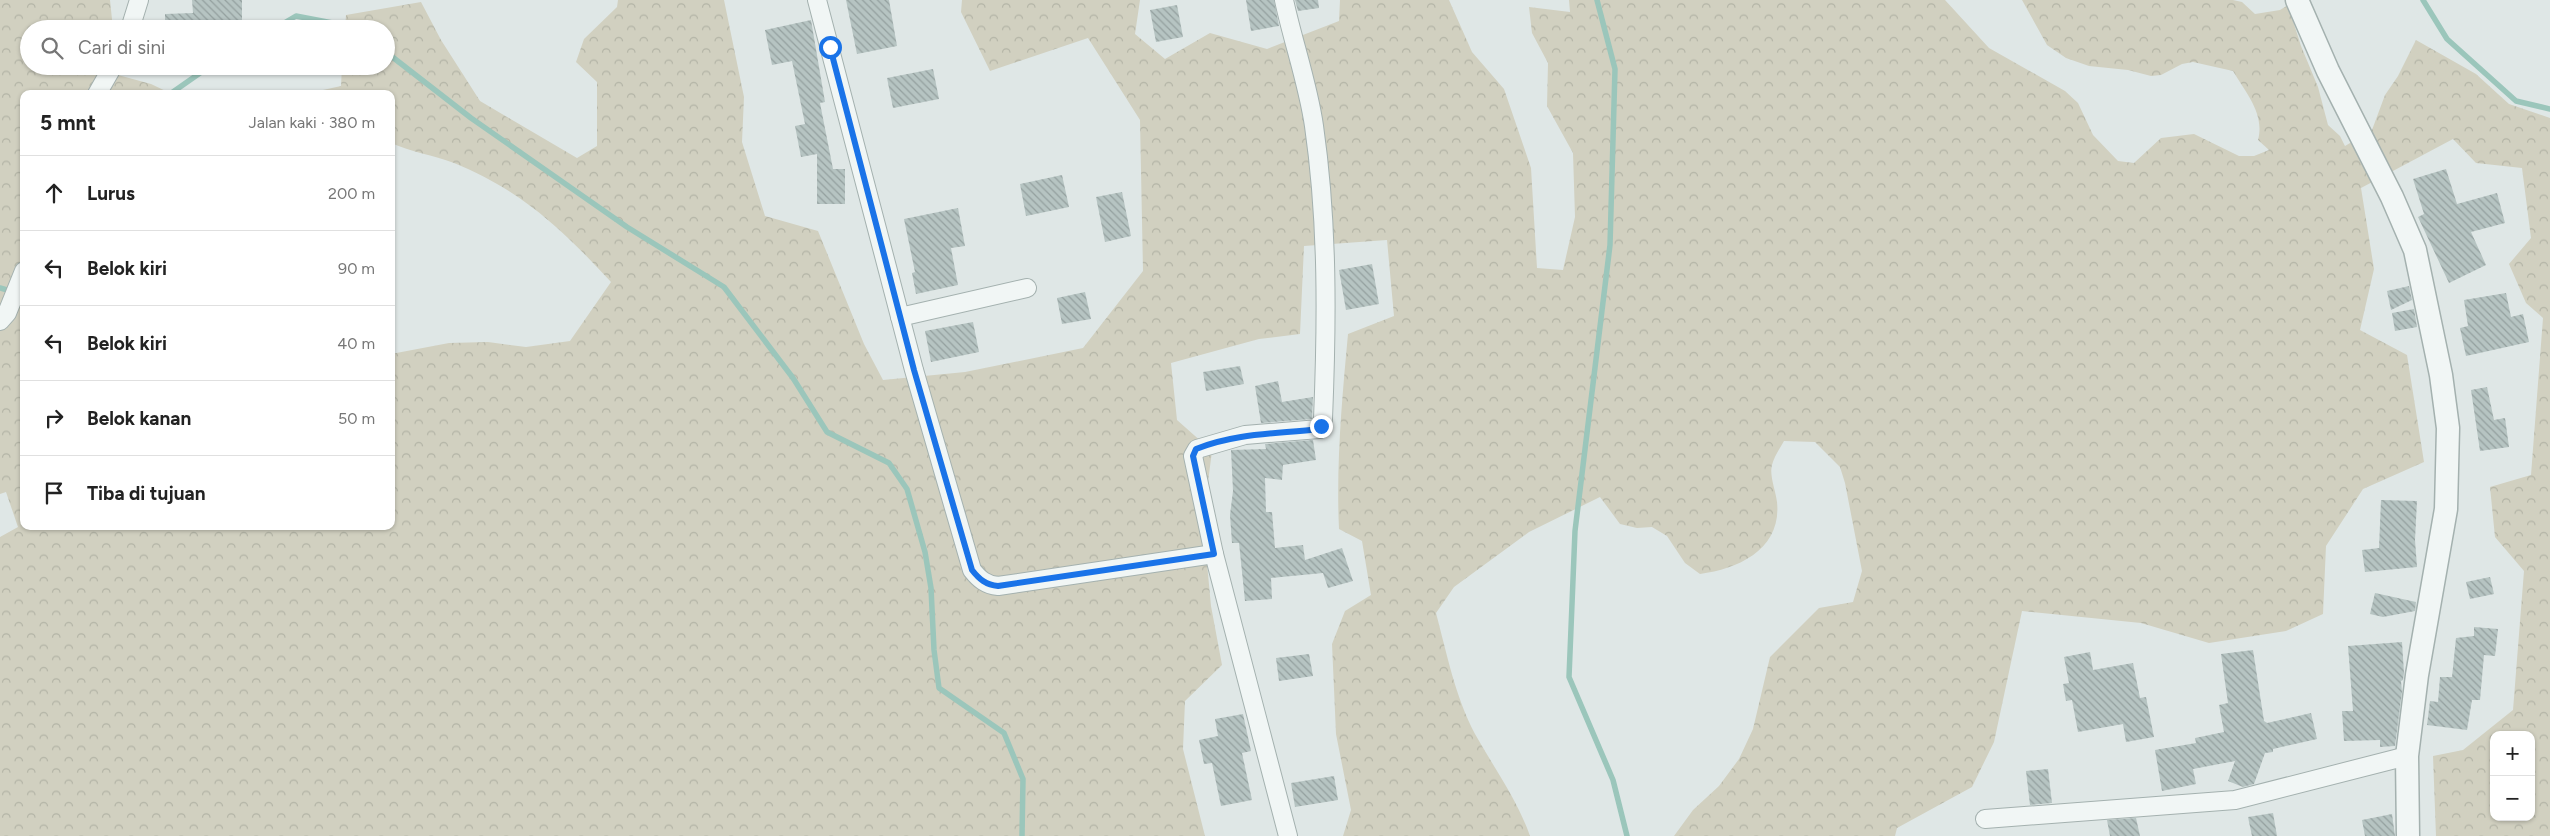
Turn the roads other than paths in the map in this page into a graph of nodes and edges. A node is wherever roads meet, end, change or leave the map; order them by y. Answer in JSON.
{"nodes":[{"id":1,"x":139,"y":0,"type":"edge"},
{"id":2,"x":817,"y":0,"type":"edge"},
{"id":3,"x":1284,"y":0,"type":"edge"},
{"id":4,"x":2297,"y":0,"type":"edge"},
{"id":5,"x":133,"y":20,"type":"edge"},
{"id":6,"x":108,"y":75,"type":"edge"},
{"id":7,"x":98,"y":90,"type":"edge"},
{"id":8,"x":20,"y":280,"type":"edge"},
{"id":9,"x":1027,"y":288,"type":"dead end"},
{"id":10,"x":3,"y":317,"type":"edge"},
{"id":11,"x":900,"y":317,"type":"junction"},
{"id":12,"x":1214,"y":554,"type":"junction"},
{"id":13,"x":2407,"y":756,"type":"junction"},
{"id":14,"x":1985,"y":819,"type":"dead end"},
{"id":15,"x":1288,"y":836,"type":"edge"},
{"id":16,"x":2408,"y":836,"type":"edge"}],
"edges":[{"from":1,"to":5,"type":"street"},
{"from":2,"to":11,"type":"street"},
{"from":3,"to":12,"type":"street"},
{"from":4,"to":13,"type":"street"},
{"from":6,"to":7,"type":"street"},
{"from":8,"to":10,"type":"street"},
{"from":9,"to":11,"type":"street"},
{"from":11,"to":12,"type":"street"},
{"from":12,"to":15,"type":"street"},
{"from":13,"to":14,"type":"street"},
{"from":13,"to":16,"type":"street"}]}
